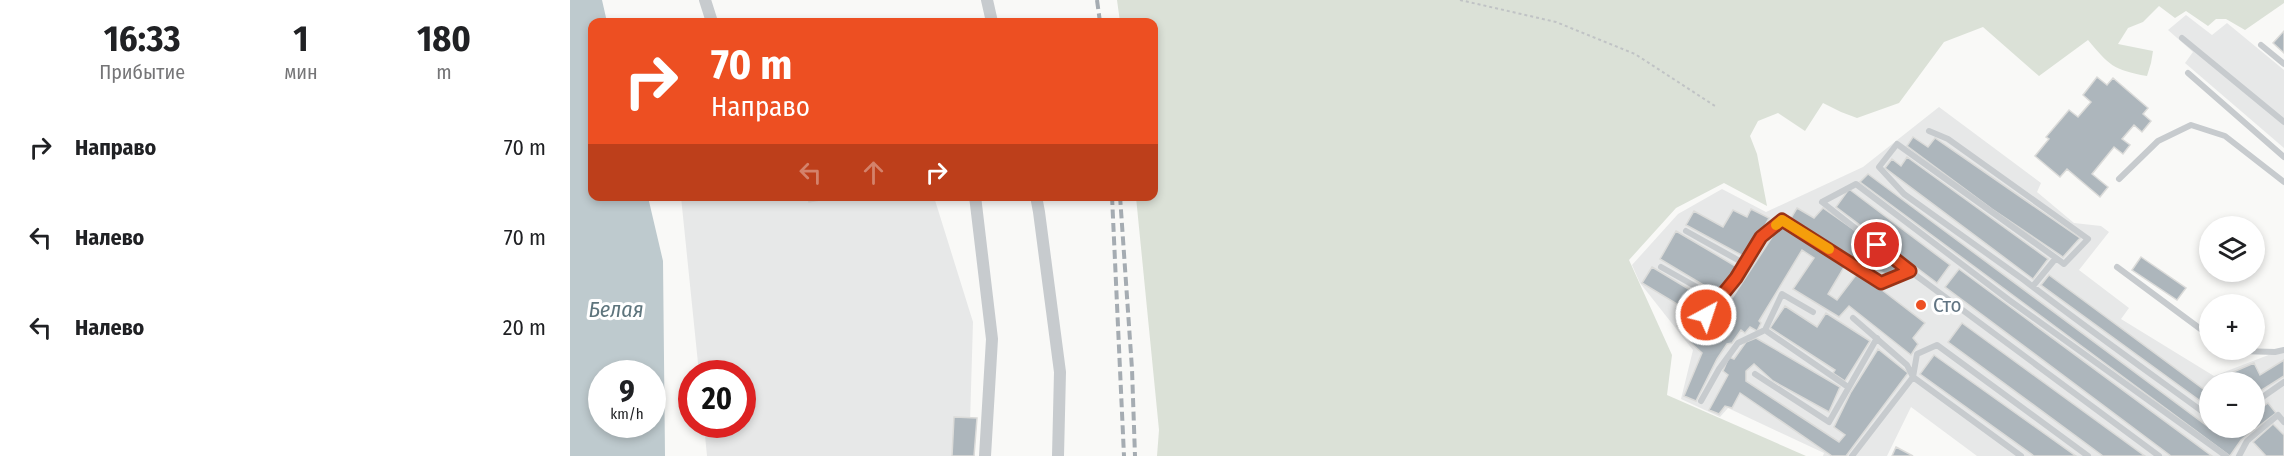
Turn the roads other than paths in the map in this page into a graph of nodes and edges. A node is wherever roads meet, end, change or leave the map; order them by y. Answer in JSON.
{"nodes":[{"id":1,"x":705,"y":0,"type":"edge"},
{"id":2,"x":987,"y":0,"type":"edge"},
{"id":3,"x":711,"y":18,"type":"edge"},
{"id":4,"x":991,"y":18,"type":"edge"},
{"id":5,"x":2182,"y":38,"type":"dead end"},
{"id":6,"x":2261,"y":45,"type":"dead end"},
{"id":7,"x":2284,"y":64,"type":"edge"},
{"id":8,"x":2188,"y":73,"type":"dead end"},
{"id":9,"x":2284,"y":122,"type":"edge"},
{"id":10,"x":1929,"y":132,"type":"dead end"},
{"id":11,"x":2284,"y":157,"type":"edge"},
{"id":12,"x":2119,"y":179,"type":"dead end"},
{"id":13,"x":2284,"y":182,"type":"edge"},
{"id":14,"x":976,"y":201,"type":"edge"},
{"id":15,"x":1037,"y":201,"type":"edge"},
{"id":16,"x":1686,"y":231,"type":"dead end"},
{"id":17,"x":2056,"y":258,"type":"junction"},
{"id":18,"x":1745,"y":264,"type":"junction"},
{"id":19,"x":1661,"y":267,"type":"dead end"},
{"id":20,"x":2117,"y":267,"type":"dead end"},
{"id":21,"x":1910,"y":271,"type":"junction"},
{"id":22,"x":2033,"y":286,"type":"junction"},
{"id":23,"x":1719,"y":299,"type":"junction"},
{"id":24,"x":1813,"y":312,"type":"dead end"},
{"id":25,"x":1853,"y":318,"type":"dead end"},
{"id":26,"x":2199,"y":328,"type":"edge"},
{"id":27,"x":1765,"y":330,"type":"junction"},
{"id":28,"x":1692,"y":333,"type":"dead end"},
{"id":29,"x":1877,"y":338,"type":"junction"},
{"id":30,"x":2284,"y":350,"type":"edge"},
{"id":31,"x":2265,"y":351,"type":"edge"},
{"id":32,"x":1755,"y":374,"type":"dead end"},
{"id":33,"x":1913,"y":377,"type":"junction"},
{"id":34,"x":2284,"y":382,"type":"edge"},
{"id":35,"x":1848,"y":387,"type":"junction"},
{"id":36,"x":2265,"y":395,"type":"edge"},
{"id":37,"x":1701,"y":401,"type":"dead end"},
{"id":38,"x":2199,"y":409,"type":"edge"},
{"id":39,"x":2284,"y":422,"type":"edge"},
{"id":40,"x":985,"y":456,"type":"edge"},
{"id":41,"x":1058,"y":456,"type":"edge"},
{"id":42,"x":1852,"y":456,"type":"edge"},
{"id":43,"x":2021,"y":456,"type":"edge"},
{"id":44,"x":2088,"y":456,"type":"edge"},
{"id":45,"x":2159,"y":456,"type":"edge"},
{"id":46,"x":2226,"y":456,"type":"edge"},
{"id":47,"x":2239,"y":456,"type":"edge"}],
"edges":[{"from":1,"to":3,"type":"street"},
{"from":2,"to":4,"type":"street"},
{"from":5,"to":9,"type":"lane"},
{"from":6,"to":7,"type":"lane"},
{"from":8,"to":11,"type":"lane"},
{"from":10,"to":17,"type":"lane"},
{"from":12,"to":13,"type":"lane"},
{"from":14,"to":40,"type":"street"},
{"from":15,"to":41,"type":"street"},
{"from":16,"to":18,"type":"lane"},
{"from":17,"to":22,"type":"lane"},
{"from":17,"to":22,"type":"lane"},
{"from":18,"to":21,"type":"lane"},
{"from":18,"to":23,"type":"lane"},
{"from":19,"to":23,"type":"lane"},
{"from":20,"to":26,"type":"lane"},
{"from":21,"to":45,"type":"lane"},
{"from":21,"to":46,"type":"lane"},
{"from":22,"to":38,"type":"lane"},
{"from":23,"to":28,"type":"lane"},
{"from":24,"to":27,"type":"lane"},
{"from":25,"to":29,"type":"lane"},
{"from":27,"to":35,"type":"lane"},
{"from":27,"to":37,"type":"lane"},
{"from":29,"to":33,"type":"lane"},
{"from":29,"to":35,"type":"lane"},
{"from":30,"to":31,"type":"lane"},
{"from":32,"to":35,"type":"lane"},
{"from":33,"to":42,"type":"lane"},
{"from":33,"to":43,"type":"lane"},
{"from":33,"to":44,"type":"lane"},
{"from":34,"to":36,"type":"lane"},
{"from":39,"to":47,"type":"lane"}]}
